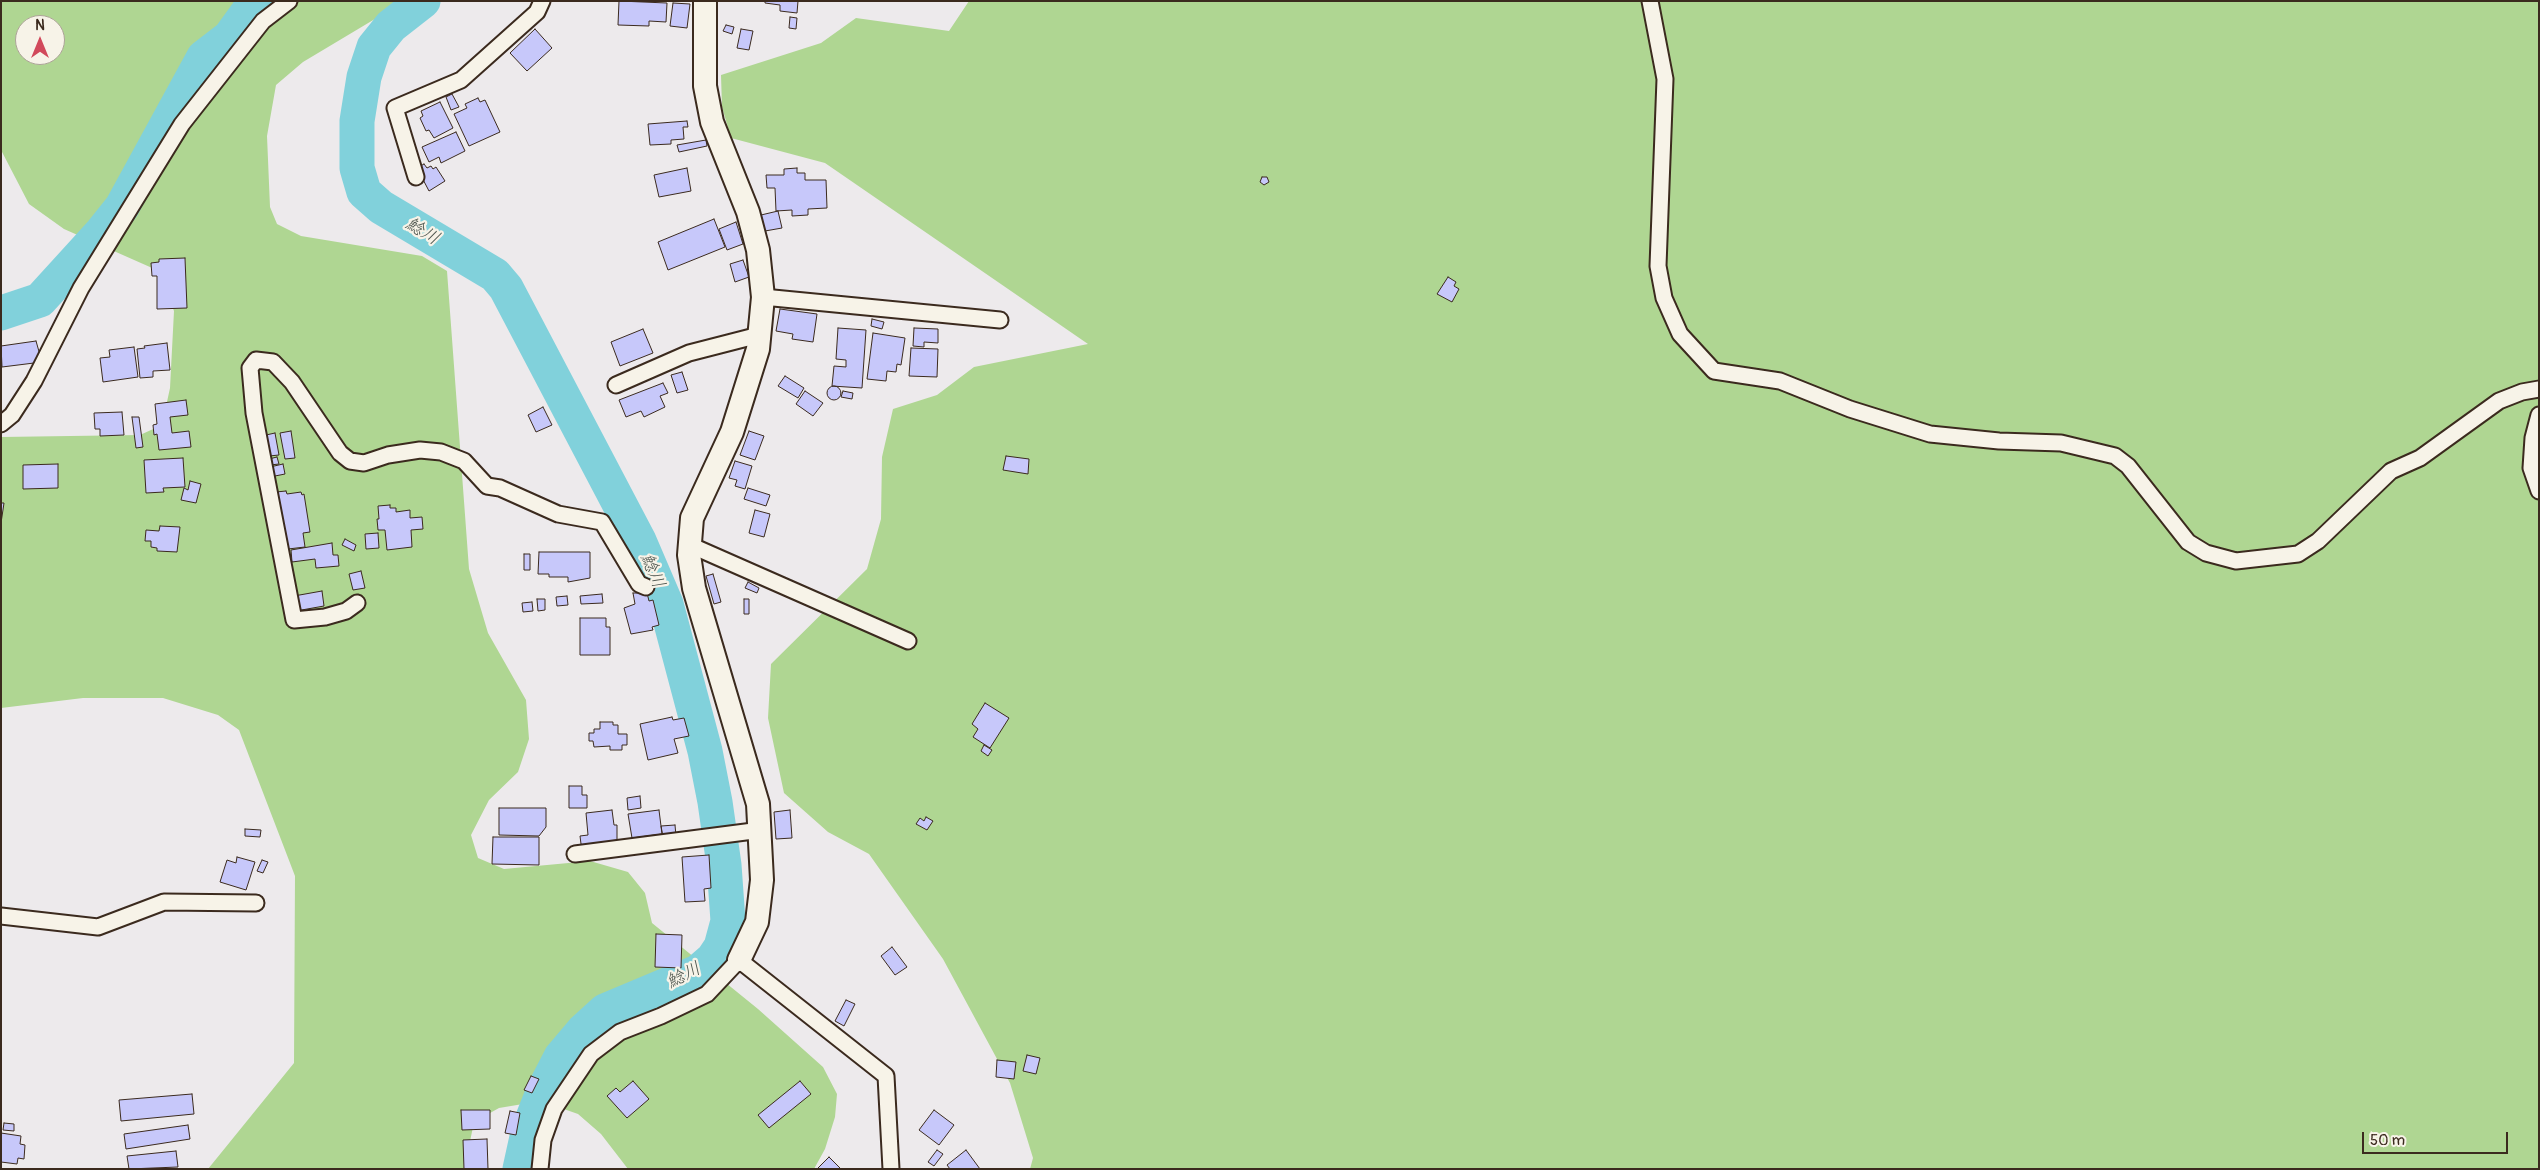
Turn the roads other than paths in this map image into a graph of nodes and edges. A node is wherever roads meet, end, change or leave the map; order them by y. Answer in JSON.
{"nodes":[{"id":1,"x":289,"y":1,"type":"edge"},
{"id":2,"x":542,"y":1,"type":"edge"},
{"id":3,"x":705,"y":1,"type":"edge"},
{"id":4,"x":1650,"y":1,"type":"edge"},
{"id":5,"x":416,"y":178,"type":"dead end"},
{"id":6,"x":763,"y":297,"type":"junction"},
{"id":7,"x":1000,"y":320,"type":"dead end"},
{"id":8,"x":759,"y":335,"type":"junction"},
{"id":9,"x":616,"y":385,"type":"dead end"},
{"id":10,"x":2539,"y":388,"type":"edge"},
{"id":11,"x":2539,"y":415,"type":"edge"},
{"id":12,"x":1,"y":424,"type":"edge"},
{"id":13,"x":2539,"y":491,"type":"edge"},
{"id":14,"x":690,"y":545,"type":"junction"},
{"id":15,"x":646,"y":587,"type":"dead end"},
{"id":16,"x":357,"y":603,"type":"dead end"},
{"id":17,"x":908,"y":641,"type":"dead end"},
{"id":18,"x":761,"y":830,"type":"junction"},
{"id":19,"x":575,"y":854,"type":"dead end"},
{"id":20,"x":256,"y":904,"type":"dead end"},
{"id":21,"x":1,"y":916,"type":"edge"},
{"id":22,"x":740,"y":960,"type":"junction"},
{"id":23,"x":540,"y":1169,"type":"edge"},
{"id":24,"x":891,"y":1169,"type":"edge"}],
"edges":[{"from":1,"to":12,"type":"street"},
{"from":2,"to":5,"type":"street"},
{"from":3,"to":6,"type":"street"},
{"from":4,"to":10,"type":"street"},
{"from":6,"to":7,"type":"street"},
{"from":6,"to":8,"type":"street"},
{"from":8,"to":9,"type":"street"},
{"from":8,"to":14,"type":"street"},
{"from":11,"to":13,"type":"street"},
{"from":14,"to":17,"type":"street"},
{"from":14,"to":18,"type":"street"},
{"from":15,"to":16,"type":"street"},
{"from":18,"to":19,"type":"street"},
{"from":18,"to":22,"type":"street"},
{"from":20,"to":21,"type":"street"},
{"from":22,"to":23,"type":"street"},
{"from":22,"to":24,"type":"street"}]}
